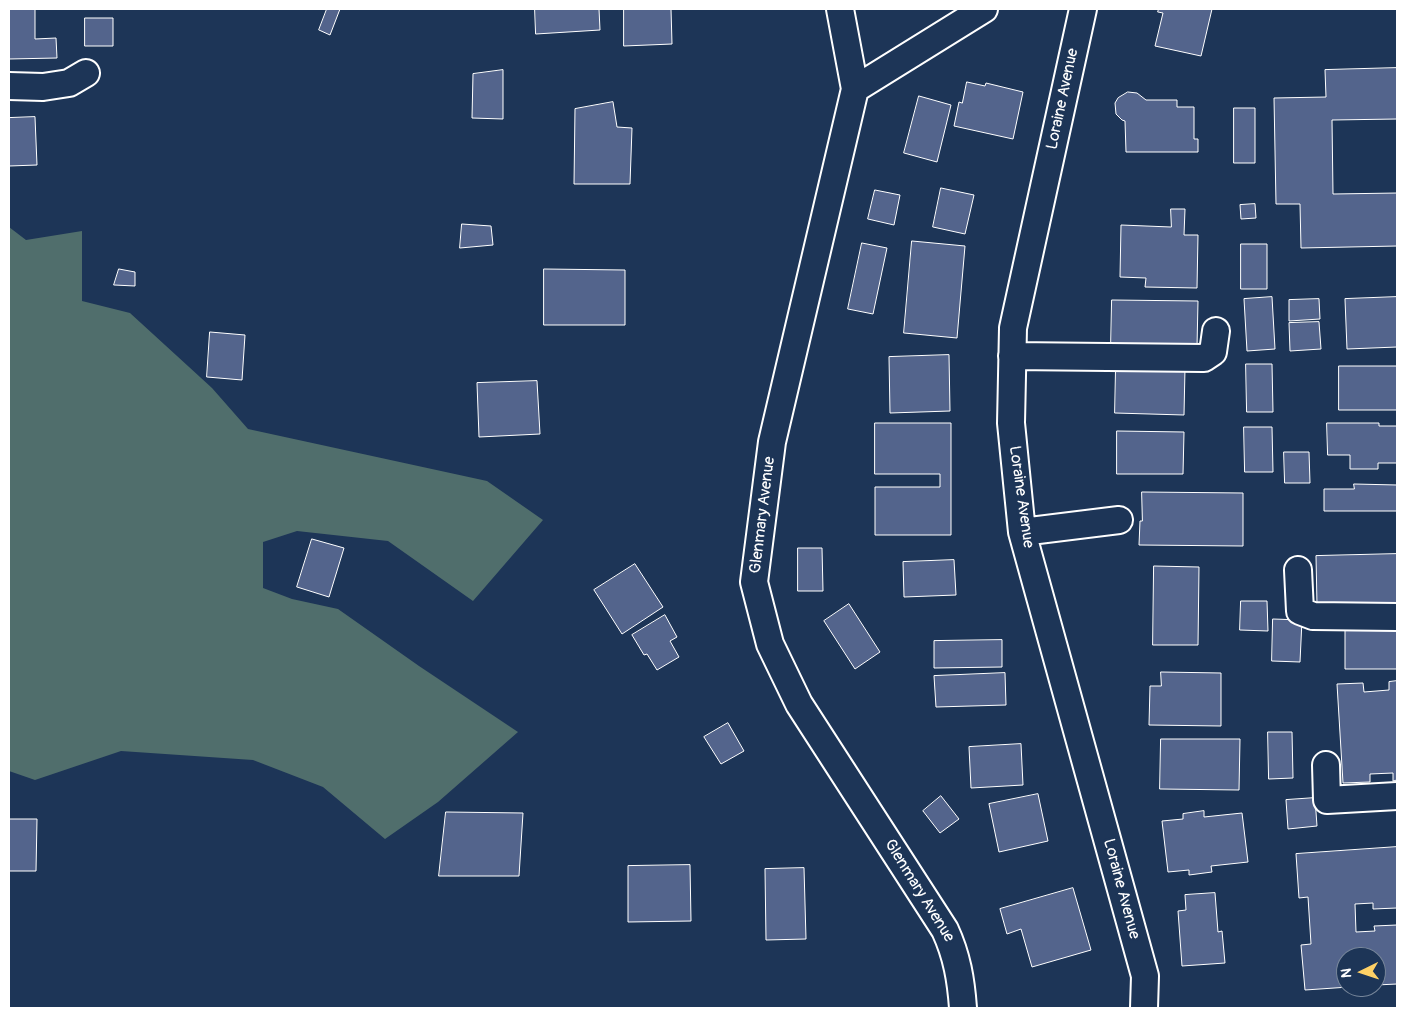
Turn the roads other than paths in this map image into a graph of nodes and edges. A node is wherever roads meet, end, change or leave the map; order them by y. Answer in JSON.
{"nodes":[{"id":1,"x":840,"y":9,"type":"edge"},
{"id":2,"x":984,"y":9,"type":"edge"},
{"id":3,"x":1083,"y":9,"type":"edge"},
{"id":4,"x":86,"y":72,"type":"dead end"},
{"id":5,"x":9,"y":86,"type":"edge"},
{"id":6,"x":855,"y":89,"type":"junction"},
{"id":7,"x":1216,"y":331,"type":"dead end"},
{"id":8,"x":1012,"y":356,"type":"junction"},
{"id":9,"x":1119,"y":520,"type":"dead end"},
{"id":10,"x":1022,"y":532,"type":"junction"},
{"id":11,"x":1298,"y":570,"type":"dead end"},
{"id":12,"x":1397,"y":617,"type":"edge"},
{"id":13,"x":1326,"y":765,"type":"dead end"},
{"id":14,"x":1397,"y":796,"type":"edge"},
{"id":15,"x":963,"y":1008,"type":"edge"},
{"id":16,"x":1144,"y":1008,"type":"edge"}],
"edges":[{"from":1,"to":6,"type":"street","name":"Glenmary Avenue"},
{"from":2,"to":6,"type":"street"},
{"from":3,"to":8,"type":"street","name":"Loraine Avenue"},
{"from":4,"to":5,"type":"street"},
{"from":6,"to":15,"type":"street","name":"Glenmary Avenue"},
{"from":7,"to":8,"type":"street"},
{"from":8,"to":10,"type":"street","name":"Loraine Avenue"},
{"from":9,"to":10,"type":"street"},
{"from":10,"to":16,"type":"street","name":"Loraine Avenue"},
{"from":11,"to":12,"type":"street"},
{"from":13,"to":14,"type":"street"}]}
